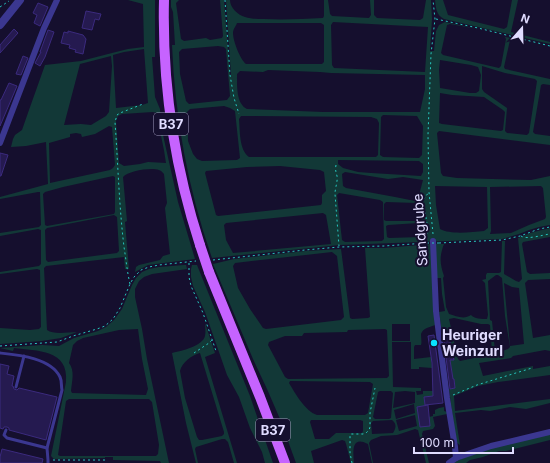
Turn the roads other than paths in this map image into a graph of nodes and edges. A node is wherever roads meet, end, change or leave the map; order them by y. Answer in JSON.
{"nodes":[{"id":1,"x":20,"y":0,"type":"edge"},
{"id":2,"x":57,"y":0,"type":"edge"},
{"id":3,"x":164,"y":0,"type":"edge"},
{"id":4,"x":0,"y":25,"type":"edge"},
{"id":5,"x":0,"y":143,"type":"edge"},
{"id":6,"x":433,"y":242,"type":"road end"},
{"id":7,"x":0,"y":353,"type":"edge"},
{"id":8,"x":24,"y":356,"type":"junction"},
{"id":9,"x":16,"y":387,"type":"dead end"},
{"id":10,"x":6,"y":430,"type":"dead end"},
{"id":11,"x":550,"y":432,"type":"edge"},
{"id":12,"x":47,"y":448,"type":"junction"},
{"id":13,"x":456,"y":458,"type":"junction"},
{"id":14,"x":48,"y":462,"type":"edge"},
{"id":15,"x":285,"y":463,"type":"edge"},
{"id":16,"x":449,"y":463,"type":"edge"}],
"edges":[{"from":1,"to":4,"type":"street"},
{"from":2,"to":5,"type":"street"},
{"from":3,"to":15,"type":"main road","number":"B37","bridge":true},
{"from":6,"to":13,"type":"street","name":"Sandgrube"},
{"from":7,"to":8,"type":"lane"},
{"from":8,"to":9,"type":"lane"},
{"from":8,"to":12,"type":"lane"},
{"from":10,"to":12,"type":"lane"},
{"from":11,"to":13,"type":"street"},
{"from":12,"to":14,"type":"lane"},
{"from":13,"to":16,"type":"street"}]}
